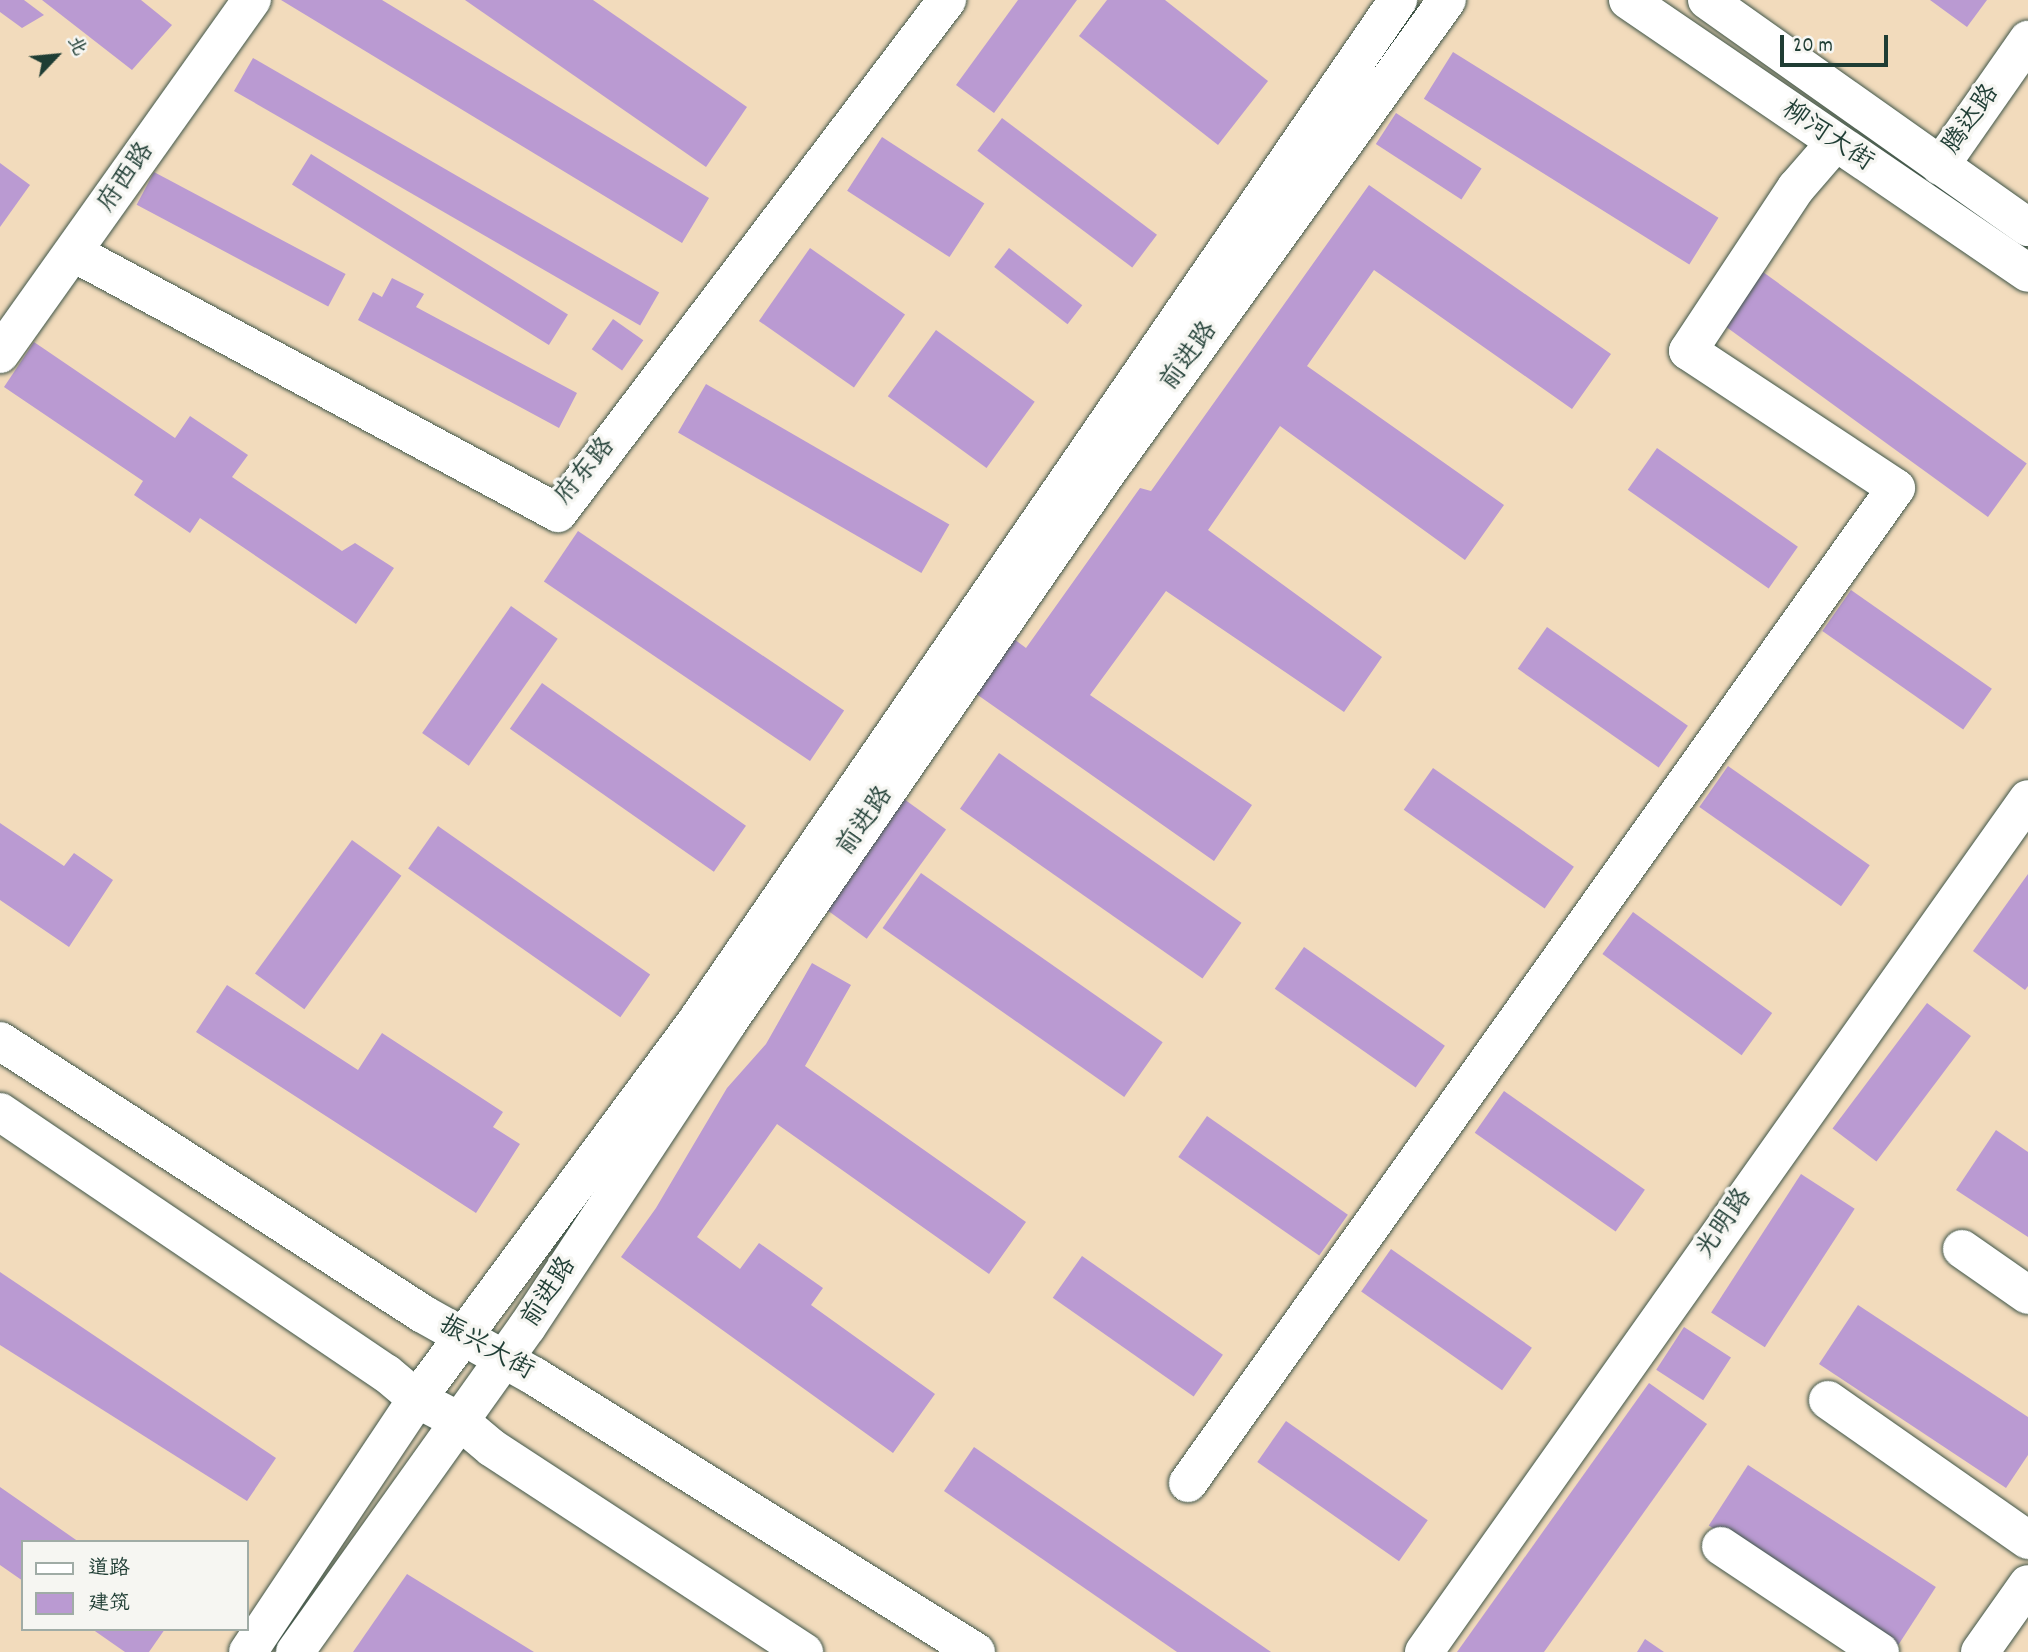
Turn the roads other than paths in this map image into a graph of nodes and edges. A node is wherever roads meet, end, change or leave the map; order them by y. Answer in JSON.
{"nodes":[{"id":1,"x":252,"y":0,"type":"edge"},
{"id":2,"x":947,"y":0,"type":"edge"},
{"id":3,"x":1398,"y":0,"type":"edge"},
{"id":4,"x":1447,"y":0,"type":"edge"},
{"id":5,"x":1628,"y":0,"type":"edge"},
{"id":6,"x":1707,"y":0,"type":"edge"},
{"id":7,"x":2028,"y":40,"type":"edge"},
{"id":8,"x":1835,"y":143,"type":"junction"},
{"id":9,"x":1940,"y":166,"type":"junction"},
{"id":10,"x":2028,"y":227,"type":"edge"},
{"id":11,"x":74,"y":253,"type":"junction"},
{"id":12,"x":2028,"y":273,"type":"edge"},
{"id":13,"x":0,"y":354,"type":"edge"},
{"id":14,"x":2028,"y":799,"type":"edge"},
{"id":15,"x":0,"y":1041,"type":"edge"},
{"id":16,"x":0,"y":1112,"type":"edge"},
{"id":17,"x":1962,"y":1249,"type":"dead end"},
{"id":18,"x":2028,"y":1295,"type":"edge"},
{"id":19,"x":465,"y":1337,"type":"junction"},
{"id":20,"x":505,"y":1359,"type":"junction"},
{"id":21,"x":417,"y":1399,"type":"junction"},
{"id":22,"x":1828,"y":1400,"type":"dead end"},
{"id":23,"x":461,"y":1422,"type":"junction"},
{"id":24,"x":1188,"y":1483,"type":"dead end"},
{"id":25,"x":2028,"y":1540,"type":"edge"},
{"id":26,"x":1721,"y":1546,"type":"dead end"},
{"id":27,"x":2028,"y":1584,"type":"edge"},
{"id":28,"x":248,"y":1652,"type":"edge"},
{"id":29,"x":295,"y":1652,"type":"edge"},
{"id":30,"x":804,"y":1652,"type":"edge"},
{"id":31,"x":976,"y":1652,"type":"edge"},
{"id":32,"x":1424,"y":1652,"type":"edge"},
{"id":33,"x":1880,"y":1652,"type":"edge"},
{"id":34,"x":1980,"y":1652,"type":"edge"}],
"edges":[{"from":1,"to":11,"type":"street","name":"府西路"},
{"from":2,"to":11,"type":"street","name":"府东路"},
{"from":3,"to":19,"type":"street","name":"前进路"},
{"from":4,"to":20,"type":"street","name":"前进路"},
{"from":5,"to":8,"type":"street","name":"柳河大街"},
{"from":6,"to":9,"type":"street","name":"柳河大街"},
{"from":7,"to":9,"type":"street","name":"腾达路"},
{"from":8,"to":12,"type":"street","name":"柳河大街"},
{"from":8,"to":24,"type":"street"},
{"from":9,"to":10,"type":"street","name":"柳河大街"},
{"from":11,"to":13,"type":"street","name":"府西路"},
{"from":14,"to":32,"type":"street","name":"光明路"},
{"from":15,"to":19,"type":"street","name":"振兴大街"},
{"from":16,"to":21,"type":"street"},
{"from":17,"to":18,"type":"street"},
{"from":19,"to":20,"type":"street","name":"振兴大街"},
{"from":19,"to":21,"type":"street","name":"前进路"},
{"from":20,"to":23,"type":"street","name":"前进路"},
{"from":20,"to":31,"type":"street","name":"振兴大街"},
{"from":21,"to":23,"type":"street"},
{"from":21,"to":28,"type":"street","name":"前进路"},
{"from":22,"to":25,"type":"street"},
{"from":23,"to":29,"type":"street","name":"前进路"},
{"from":23,"to":30,"type":"street"},
{"from":26,"to":33,"type":"street"},
{"from":27,"to":34,"type":"street"}]}
